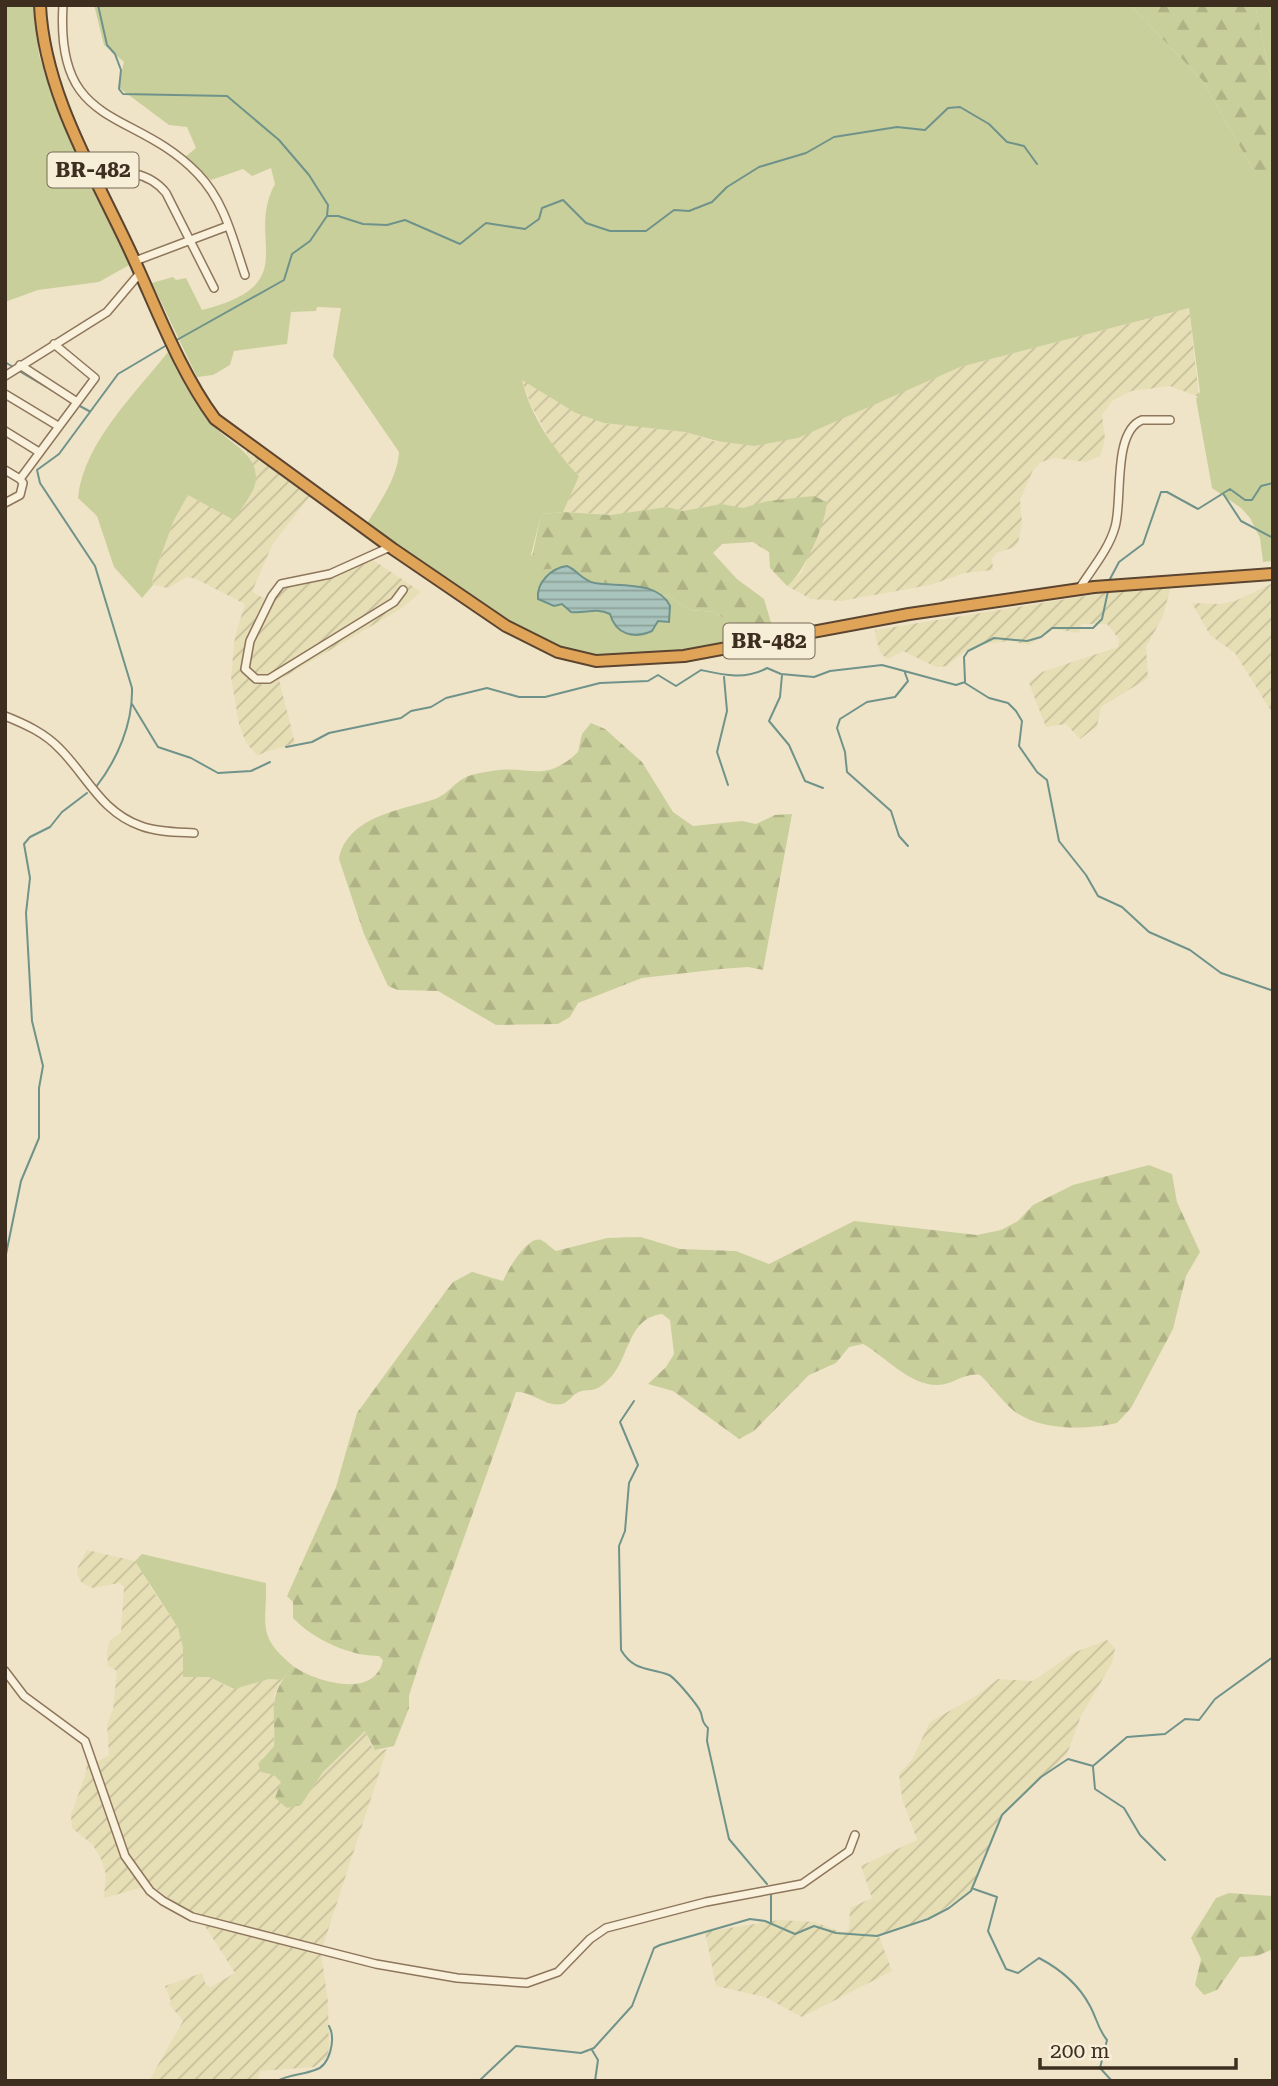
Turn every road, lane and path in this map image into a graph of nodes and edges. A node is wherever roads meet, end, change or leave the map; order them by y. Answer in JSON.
{"nodes":[{"id":1,"x":40,"y":5,"type":"edge"},
{"id":2,"x":63,"y":5,"type":"edge"},
{"id":3,"x":94,"y":172,"type":"junction"},
{"id":4,"x":228,"y":226,"type":"junction"},
{"id":5,"x":190,"y":239,"type":"junction"},
{"id":6,"x":135,"y":261,"type":"junction"},
{"id":7,"x":140,"y":273,"type":"junction"},
{"id":8,"x":245,"y":275,"type":"dead end"},
{"id":9,"x":214,"y":288,"type":"dead end"},
{"id":10,"x":54,"y":344,"type":"junction"},
{"id":11,"x":20,"y":365,"type":"junction"},
{"id":12,"x":5,"y":376,"type":"edge"},
{"id":13,"x":5,"y":394,"type":"edge"},
{"id":14,"x":77,"y":402,"type":"junction"},
{"id":15,"x":1170,"y":421,"type":"dead end"},
{"id":16,"x":58,"y":426,"type":"junction"},
{"id":17,"x":5,"y":431,"type":"edge"},
{"id":18,"x":39,"y":452,"type":"junction"},
{"id":19,"x":5,"y":470,"type":"edge"},
{"id":20,"x":20,"y":479,"type":"junction"},
{"id":21,"x":5,"y":503,"type":"edge"},
{"id":22,"x":390,"y":547,"type":"junction"},
{"id":23,"x":1273,"y":574,"type":"edge"},
{"id":24,"x":1079,"y":589,"type":"junction"},
{"id":25,"x":403,"y":590,"type":"dead end"},
{"id":26,"x":5,"y":716,"type":"edge"},
{"id":27,"x":194,"y":834,"type":"dead end"},
{"id":28,"x":5,"y":1671,"type":"edge"},
{"id":29,"x":855,"y":1835,"type":"dead end"}],
"edges":[{"from":1,"to":3,"type":"highway","number":"BR-482"},
{"from":2,"to":4,"type":"street"},
{"from":3,"to":5,"type":"street"},
{"from":3,"to":6,"type":"highway","number":"BR-482"},
{"from":4,"to":5,"type":"street"},
{"from":4,"to":8,"type":"street"},
{"from":5,"to":6,"type":"street"},
{"from":5,"to":9,"type":"street"},
{"from":6,"to":7,"type":"highway","number":"BR-482"},
{"from":7,"to":10,"type":"street"},
{"from":7,"to":22,"type":"highway","number":"BR-482"},
{"from":10,"to":11,"type":"street"},
{"from":10,"to":14,"type":"street"},
{"from":11,"to":12,"type":"street"},
{"from":11,"to":14,"type":"street"},
{"from":13,"to":16,"type":"street"},
{"from":14,"to":16,"type":"street"},
{"from":15,"to":24,"type":"street"},
{"from":16,"to":18,"type":"street"},
{"from":17,"to":18,"type":"street"},
{"from":18,"to":20,"type":"street"},
{"from":19,"to":20,"type":"street"},
{"from":20,"to":21,"type":"street"},
{"from":22,"to":24,"type":"highway","number":"BR-482"},
{"from":22,"to":25,"type":"street"},
{"from":23,"to":24,"type":"highway","number":"BR-482"},
{"from":26,"to":27,"type":"street"},
{"from":28,"to":29,"type":"street"}]}
